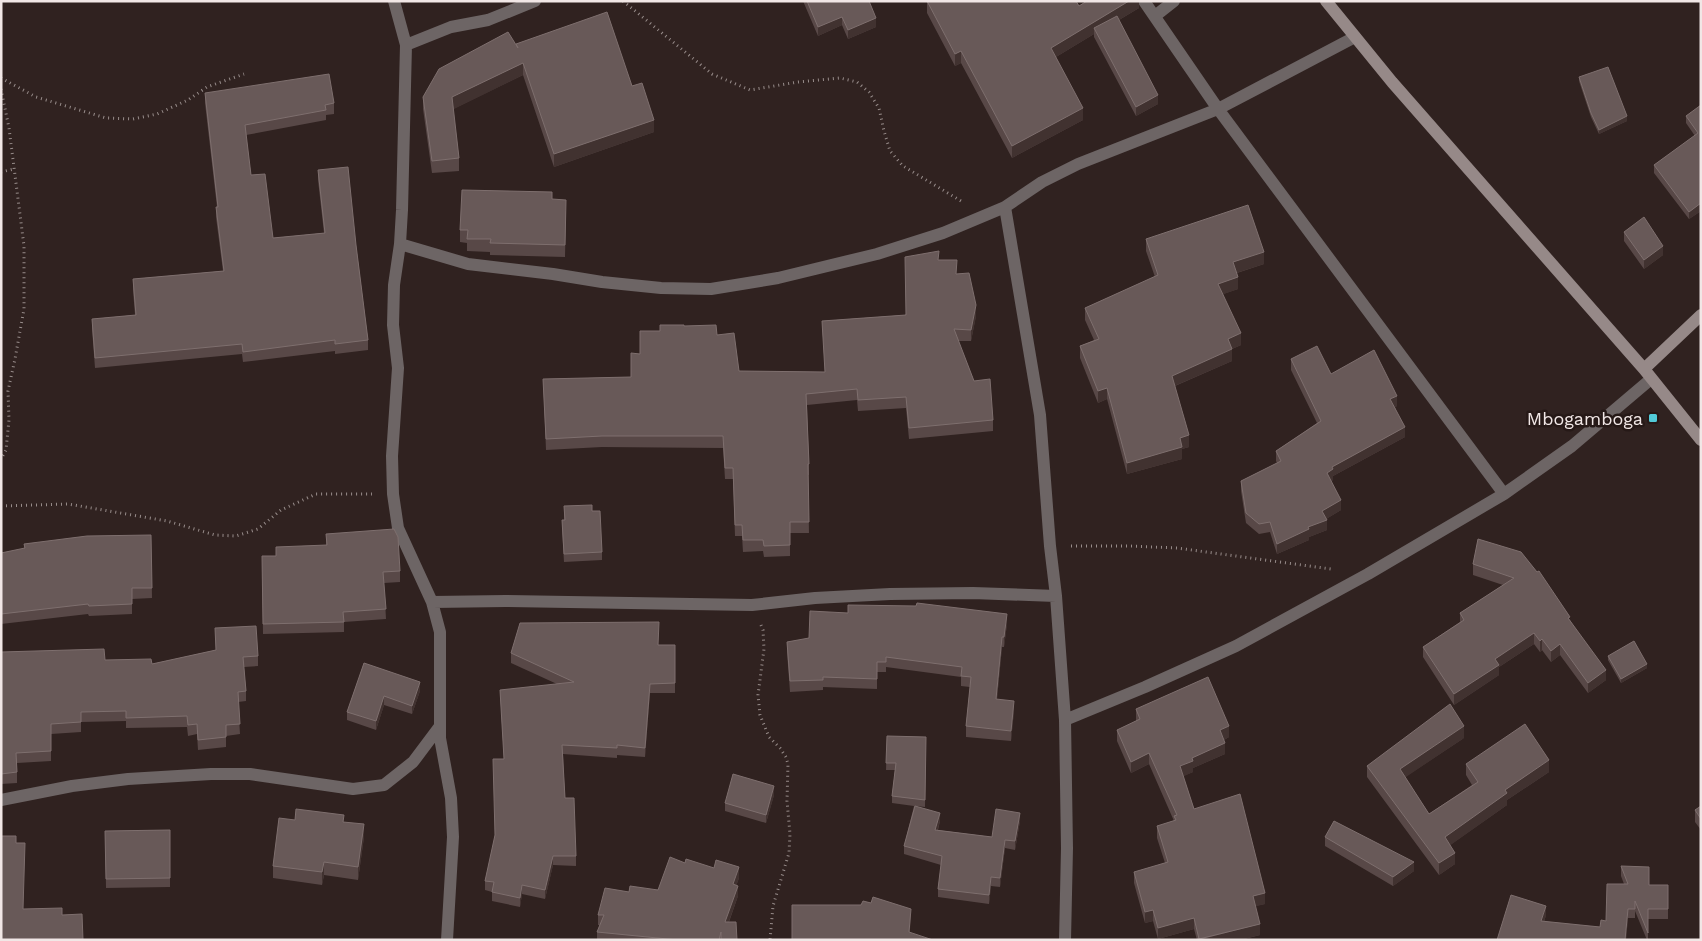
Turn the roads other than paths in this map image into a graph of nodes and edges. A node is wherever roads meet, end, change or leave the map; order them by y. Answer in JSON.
{"nodes":[{"id":1,"x":394,"y":1,"type":"edge"},
{"id":2,"x":535,"y":1,"type":"edge"},
{"id":3,"x":1144,"y":1,"type":"edge"},
{"id":4,"x":1174,"y":1,"type":"edge"},
{"id":5,"x":1326,"y":1,"type":"edge"},
{"id":6,"x":1155,"y":16,"type":"junction"},
{"id":7,"x":1354,"y":37,"type":"junction"},
{"id":8,"x":406,"y":45,"type":"junction"},
{"id":9,"x":1218,"y":109,"type":"junction"},
{"id":10,"x":1005,"y":207,"type":"junction"},
{"id":11,"x":400,"y":244,"type":"junction"},
{"id":12,"x":1701,"y":315,"type":"edge"},
{"id":13,"x":1648,"y":374,"type":"junction"},
{"id":14,"x":1701,"y":440,"type":"edge"},
{"id":15,"x":1504,"y":494,"type":"junction"},
{"id":16,"x":1056,"y":596,"type":"junction"},
{"id":17,"x":432,"y":602,"type":"junction"},
{"id":18,"x":1065,"y":720,"type":"junction"},
{"id":19,"x":440,"y":726,"type":"junction"},
{"id":20,"x":1,"y":800,"type":"edge"},
{"id":21,"x":447,"y":940,"type":"edge"},
{"id":22,"x":1064,"y":940,"type":"edge"}],
"edges":[{"from":1,"to":8,"type":"street"},
{"from":2,"to":8,"type":"street"},
{"from":3,"to":6,"type":"street"},
{"from":4,"to":6,"type":"street"},
{"from":5,"to":7,"type":"main road"},
{"from":6,"to":9,"type":"street"},
{"from":7,"to":9,"type":"street"},
{"from":7,"to":13,"type":"main road"},
{"from":8,"to":11,"type":"street"},
{"from":9,"to":10,"type":"street"},
{"from":9,"to":15,"type":"street"},
{"from":10,"to":11,"type":"street"},
{"from":10,"to":16,"type":"street"},
{"from":11,"to":17,"type":"street"},
{"from":12,"to":13,"type":"main road"},
{"from":13,"to":14,"type":"main road"},
{"from":13,"to":15,"type":"street"},
{"from":15,"to":18,"type":"street"},
{"from":16,"to":17,"type":"street"},
{"from":16,"to":18,"type":"street"},
{"from":17,"to":19,"type":"street"},
{"from":18,"to":22,"type":"street"},
{"from":19,"to":20,"type":"street"},
{"from":19,"to":21,"type":"street"}]}
